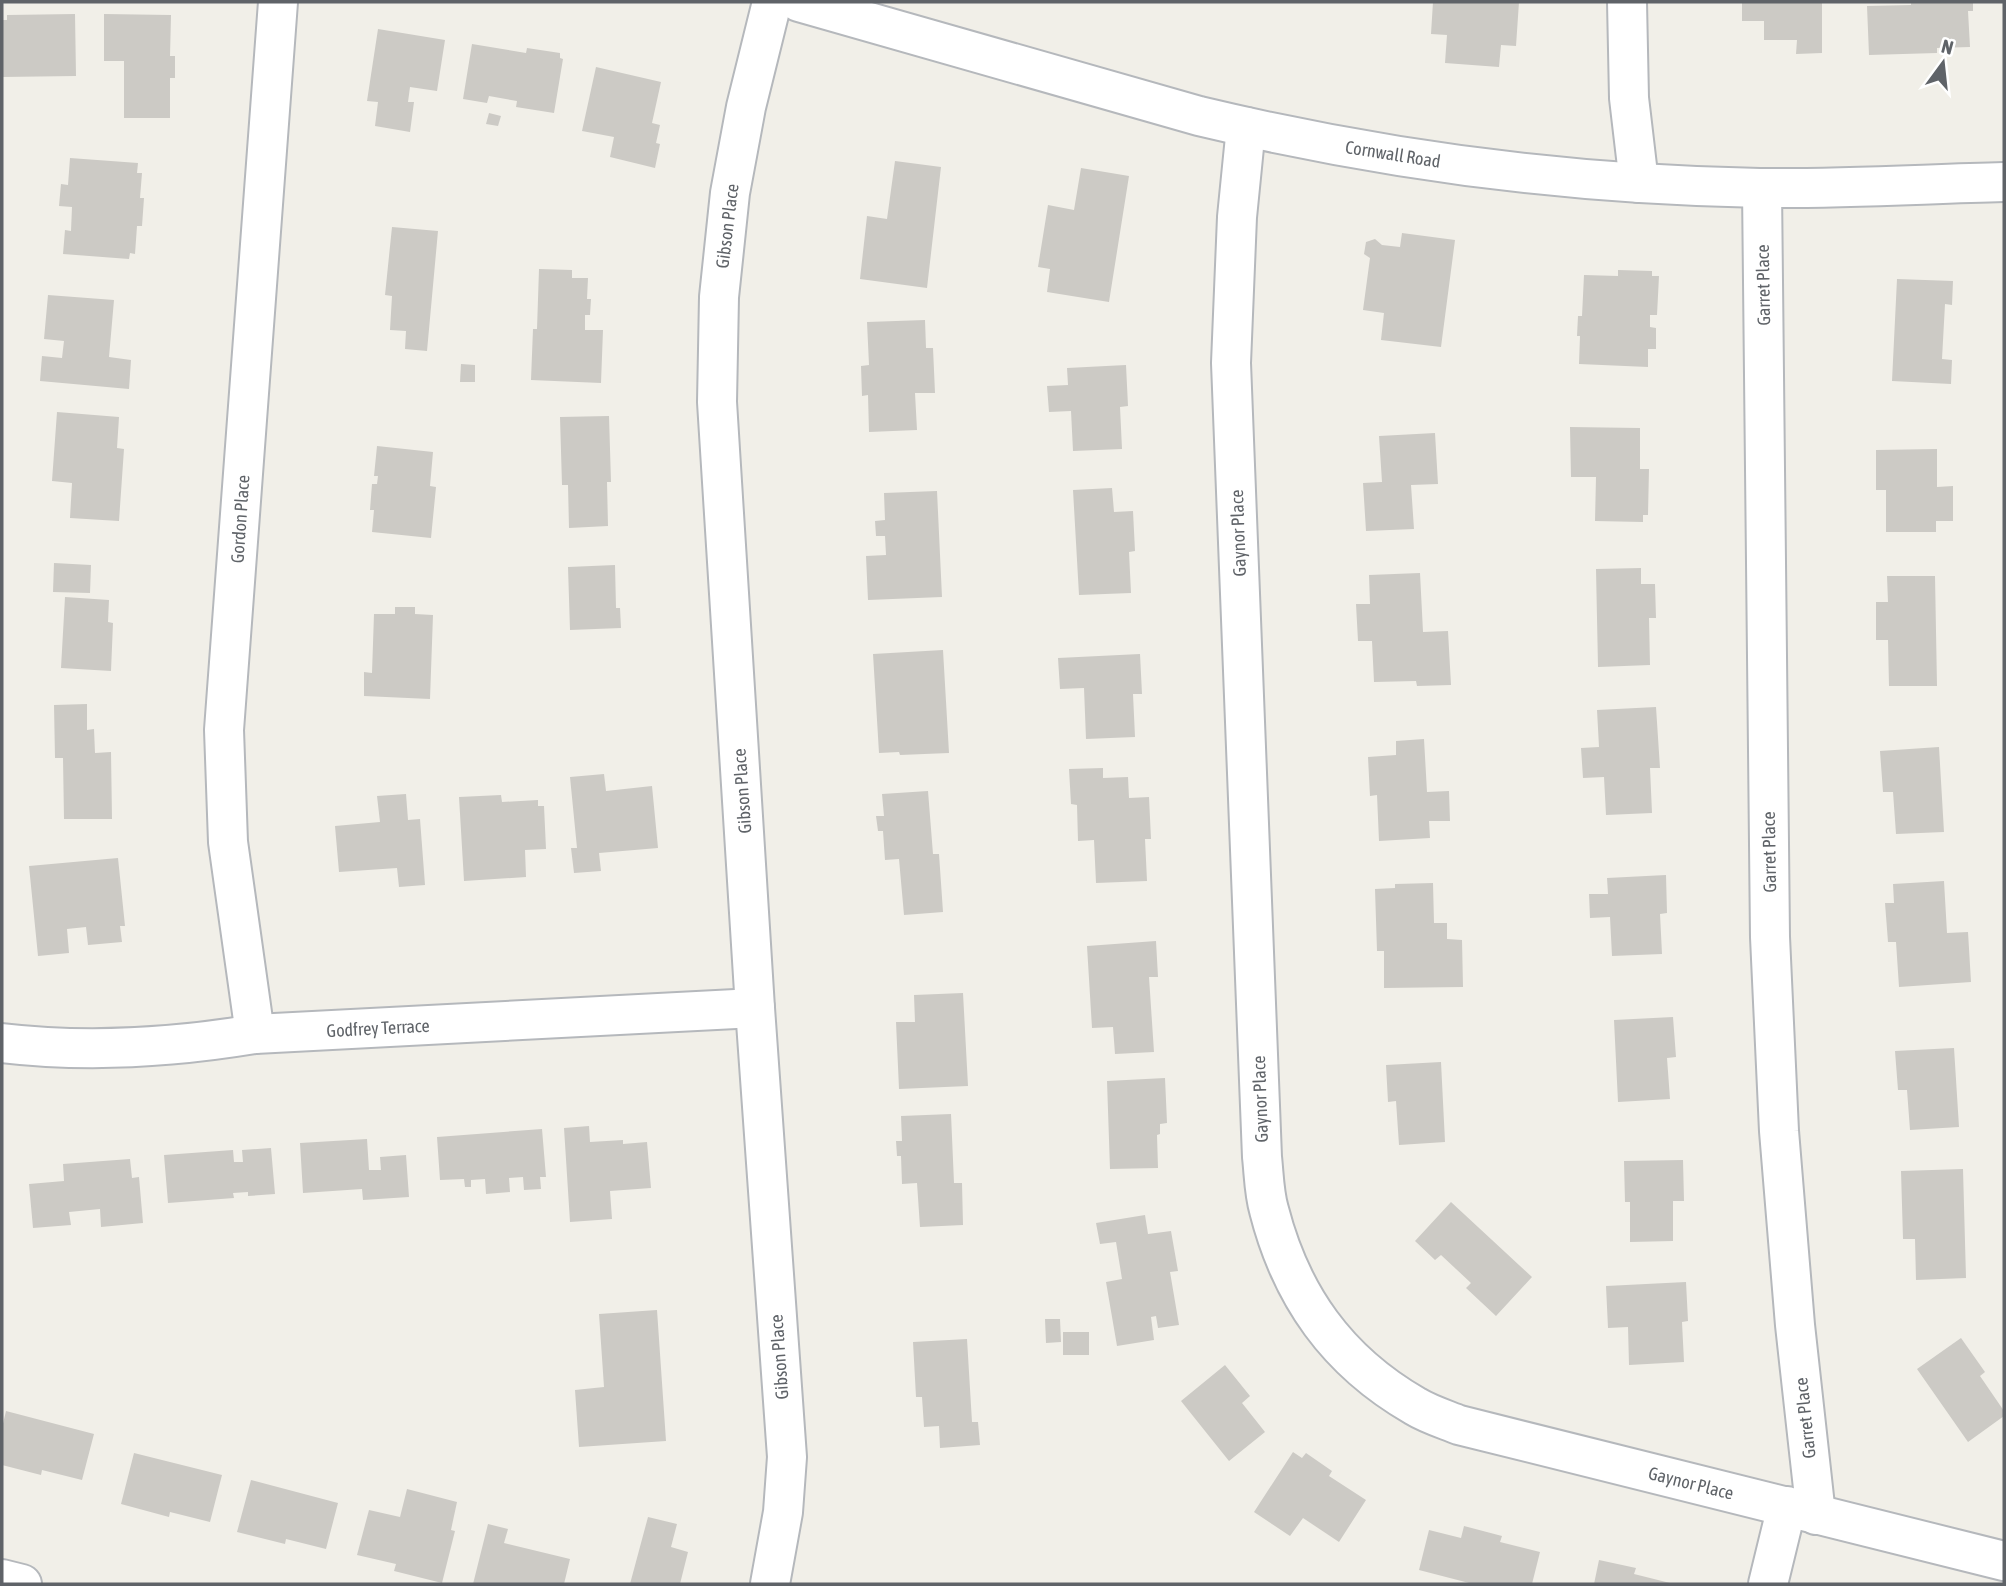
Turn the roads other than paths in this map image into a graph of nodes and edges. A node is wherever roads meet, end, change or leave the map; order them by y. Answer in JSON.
{"nodes":[{"id":1,"x":278,"y":2,"type":"edge"},
{"id":2,"x":772,"y":2,"type":"edge"},
{"id":3,"x":799,"y":2,"type":"edge"},
{"id":4,"x":1627,"y":2,"type":"edge"},
{"id":5,"x":1246,"y":127,"type":"junction"},
{"id":6,"x":2004,"y":182,"type":"edge"},
{"id":7,"x":1639,"y":183,"type":"junction"},
{"id":8,"x":1762,"y":188,"type":"junction"},
{"id":9,"x":755,"y":1008,"type":"junction"},
{"id":10,"x":256,"y":1034,"type":"junction"},
{"id":11,"x":2,"y":1043,"type":"edge"},
{"id":12,"x":1802,"y":1511,"type":"junction"},
{"id":13,"x":2004,"y":1561,"type":"edge"},
{"id":14,"x":2,"y":1579,"type":"edge"},
{"id":15,"x":22,"y":1584,"type":"edge"},
{"id":16,"x":770,"y":1584,"type":"edge"},
{"id":17,"x":1768,"y":1584,"type":"edge"}],
"edges":[{"from":1,"to":10,"type":"street","name":"Gordon Place"},
{"from":2,"to":9,"type":"street","name":"Gibson Place"},
{"from":3,"to":5,"type":"street","name":"Cornwall Road"},
{"from":4,"to":7,"type":"street"},
{"from":5,"to":7,"type":"street","name":"Cornwall Road"},
{"from":5,"to":12,"type":"street","name":"Gaynor Place"},
{"from":6,"to":8,"type":"street","name":"Cornwall Road"},
{"from":7,"to":8,"type":"street","name":"Cornwall Road"},
{"from":8,"to":12,"type":"street","name":"Garret Place"},
{"from":9,"to":10,"type":"street","name":"Godfrey Terrace"},
{"from":9,"to":16,"type":"street","name":"Gibson Place"},
{"from":10,"to":11,"type":"street","name":"Godfrey Terrace"},
{"from":12,"to":13,"type":"street","name":"Gaynor Place"},
{"from":12,"to":17,"type":"street","name":"Garret Place"},
{"from":14,"to":15,"type":"street"}]}
